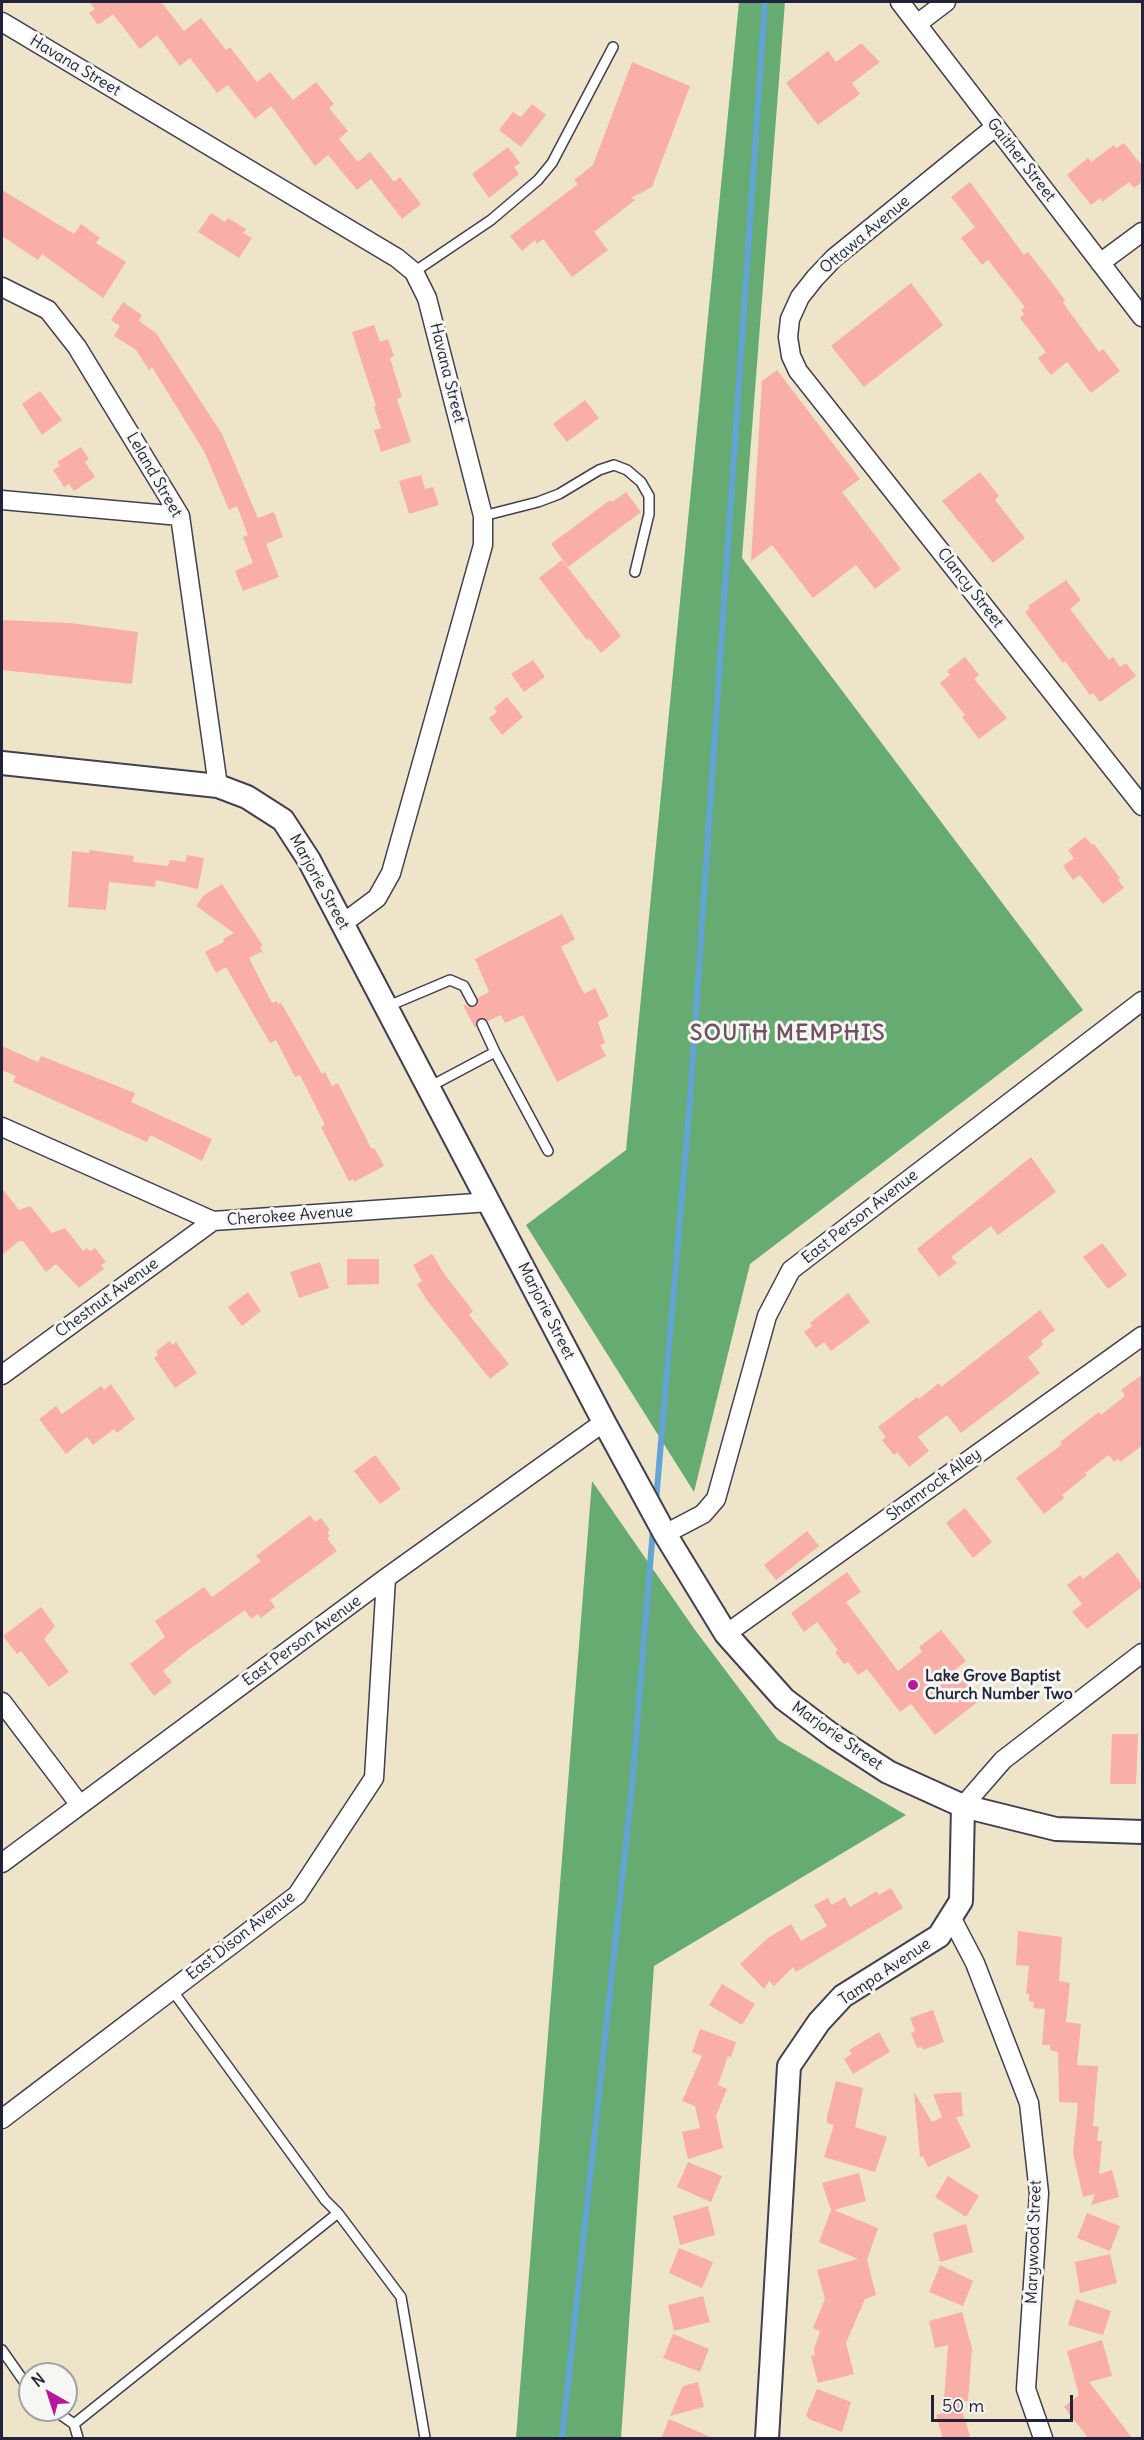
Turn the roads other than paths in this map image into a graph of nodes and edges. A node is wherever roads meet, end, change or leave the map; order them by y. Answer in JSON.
{"nodes":[{"id":1,"x":900,"y":2,"type":"edge"},
{"id":2,"x":946,"y":2,"type":"edge"},
{"id":3,"x":2,"y":22,"type":"edge"},
{"id":4,"x":917,"y":24,"type":"junction"},
{"id":5,"x":613,"y":47,"type":"dead end"},
{"id":6,"x":995,"y":127,"type":"junction"},
{"id":7,"x":1143,"y":232,"type":"edge"},
{"id":8,"x":1100,"y":263,"type":"junction"},
{"id":9,"x":414,"y":272,"type":"junction"},
{"id":10,"x":2,"y":287,"type":"edge"},
{"id":11,"x":1143,"y":317,"type":"edge"},
{"id":12,"x":798,"y":371,"type":"joint"},
{"id":13,"x":2,"y":500,"type":"edge"},
{"id":14,"x":180,"y":516,"type":"junction"},
{"id":15,"x":483,"y":516,"type":"junction"},
{"id":16,"x":635,"y":572,"type":"dead end"},
{"id":17,"x":2,"y":763,"type":"edge"},
{"id":18,"x":218,"y":786,"type":"junction"},
{"id":19,"x":1143,"y":806,"type":"edge"},
{"id":20,"x":342,"y":924,"type":"junction"},
{"id":21,"x":472,"y":1001,"type":"dead end"},
{"id":22,"x":1143,"y":1001,"type":"edge"},
{"id":23,"x":386,"y":1007,"type":"junction"},
{"id":24,"x":482,"y":1024,"type":"dead end"},
{"id":25,"x":495,"y":1052,"type":"junction"},
{"id":26,"x":429,"y":1087,"type":"junction"},
{"id":27,"x":2,"y":1127,"type":"edge"},
{"id":28,"x":549,"y":1150,"type":"dead end"},
{"id":29,"x":490,"y":1202,"type":"junction"},
{"id":30,"x":213,"y":1221,"type":"junction"},
{"id":31,"x":1143,"y":1336,"type":"edge"},
{"id":32,"x":2,"y":1375,"type":"edge"},
{"id":33,"x":604,"y":1422,"type":"junction"},
{"id":34,"x":665,"y":1534,"type":"junction"},
{"id":35,"x":386,"y":1578,"type":"junction"},
{"id":36,"x":726,"y":1634,"type":"junction"},
{"id":37,"x":1143,"y":1653,"type":"edge"},
{"id":38,"x":2,"y":1702,"type":"edge"},
{"id":39,"x":80,"y":1805,"type":"junction"},
{"id":40,"x":963,"y":1806,"type":"junction"},
{"id":41,"x":1143,"y":1832,"type":"edge"},
{"id":42,"x":2,"y":1863,"type":"edge"},
{"id":43,"x":951,"y":1917,"type":"junction"},
{"id":44,"x":172,"y":1990,"type":"junction"},
{"id":45,"x":2,"y":2119,"type":"edge"},
{"id":46,"x":338,"y":2213,"type":"junction"},
{"id":47,"x":2,"y":2350,"type":"edge"},
{"id":48,"x":18,"y":2373,"type":"edge"},
{"id":49,"x":71,"y":2422,"type":"edge"},
{"id":50,"x":74,"y":2424,"type":"junction"},
{"id":51,"x":1042,"y":2438,"type":"edge"},
{"id":52,"x":78,"y":2439,"type":"edge"},
{"id":53,"x":425,"y":2439,"type":"edge"},
{"id":54,"x":767,"y":2439,"type":"edge"}],
"edges":[{"from":1,"to":4,"type":"street","name":"Gaither Street"},
{"from":2,"to":4,"type":"street"},
{"from":3,"to":9,"type":"street","name":"Havana Street"},
{"from":4,"to":6,"type":"street","name":"Gaither Street"},
{"from":5,"to":9,"type":"lane"},
{"from":6,"to":8,"type":"street","name":"Gaither Street"},
{"from":6,"to":12,"type":"street","name":"Ottawa Avenue"},
{"from":7,"to":8,"type":"street"},
{"from":8,"to":11,"type":"street","name":"Gaither Street"},
{"from":9,"to":15,"type":"street","name":"Havana Street"},
{"from":10,"to":14,"type":"street","name":"Leland Street"},
{"from":12,"to":19,"type":"street","name":"Clancy Street"},
{"from":13,"to":14,"type":"street"},
{"from":14,"to":18,"type":"street","name":"Leland Street"},
{"from":15,"to":16,"type":"lane"},
{"from":15,"to":20,"type":"street","name":"Havana Street"},
{"from":17,"to":18,"type":"street","name":"Marjorie Street"},
{"from":18,"to":20,"type":"street","name":"Marjorie Street"},
{"from":20,"to":23,"type":"street","name":"Marjorie Street"},
{"from":21,"to":23,"type":"lane"},
{"from":22,"to":34,"type":"street","name":"East Person Avenue"},
{"from":23,"to":26,"type":"street","name":"Marjorie Street"},
{"from":24,"to":25,"type":"lane"},
{"from":25,"to":26,"type":"lane"},
{"from":25,"to":28,"type":"lane"},
{"from":26,"to":29,"type":"street","name":"Marjorie Street"},
{"from":27,"to":30,"type":"street","name":"Cherokee Avenue"},
{"from":29,"to":30,"type":"street","name":"Cherokee Avenue"},
{"from":29,"to":33,"type":"street","name":"Marjorie Street"},
{"from":30,"to":32,"type":"street","name":"Chestnut Avenue"},
{"from":31,"to":36,"type":"street","name":"Shamrock Alley"},
{"from":33,"to":34,"type":"street","name":"Marjorie Street"},
{"from":33,"to":35,"type":"street","name":"East Person Avenue"},
{"from":34,"to":36,"type":"street","name":"Marjorie Street"},
{"from":35,"to":39,"type":"street","name":"East Person Avenue"},
{"from":35,"to":44,"type":"street","name":"East Dison Avenue"},
{"from":36,"to":40,"type":"street","name":"Marjorie Street"},
{"from":37,"to":40,"type":"street"},
{"from":38,"to":39,"type":"street"},
{"from":39,"to":42,"type":"street","name":"East Person Avenue"},
{"from":40,"to":41,"type":"street","name":"Marjorie Street"},
{"from":40,"to":43,"type":"street","name":"Tampa Avenue"},
{"from":43,"to":51,"type":"street","name":"Marywood Street"},
{"from":43,"to":54,"type":"street","name":"Tampa Avenue"},
{"from":44,"to":45,"type":"street","name":"East Dison Avenue"},
{"from":44,"to":46,"type":"lane"},
{"from":46,"to":50,"type":"lane"},
{"from":46,"to":53,"type":"lane"},
{"from":47,"to":48,"type":"lane"},
{"from":49,"to":50,"type":"lane"},
{"from":50,"to":52,"type":"lane"}]}
